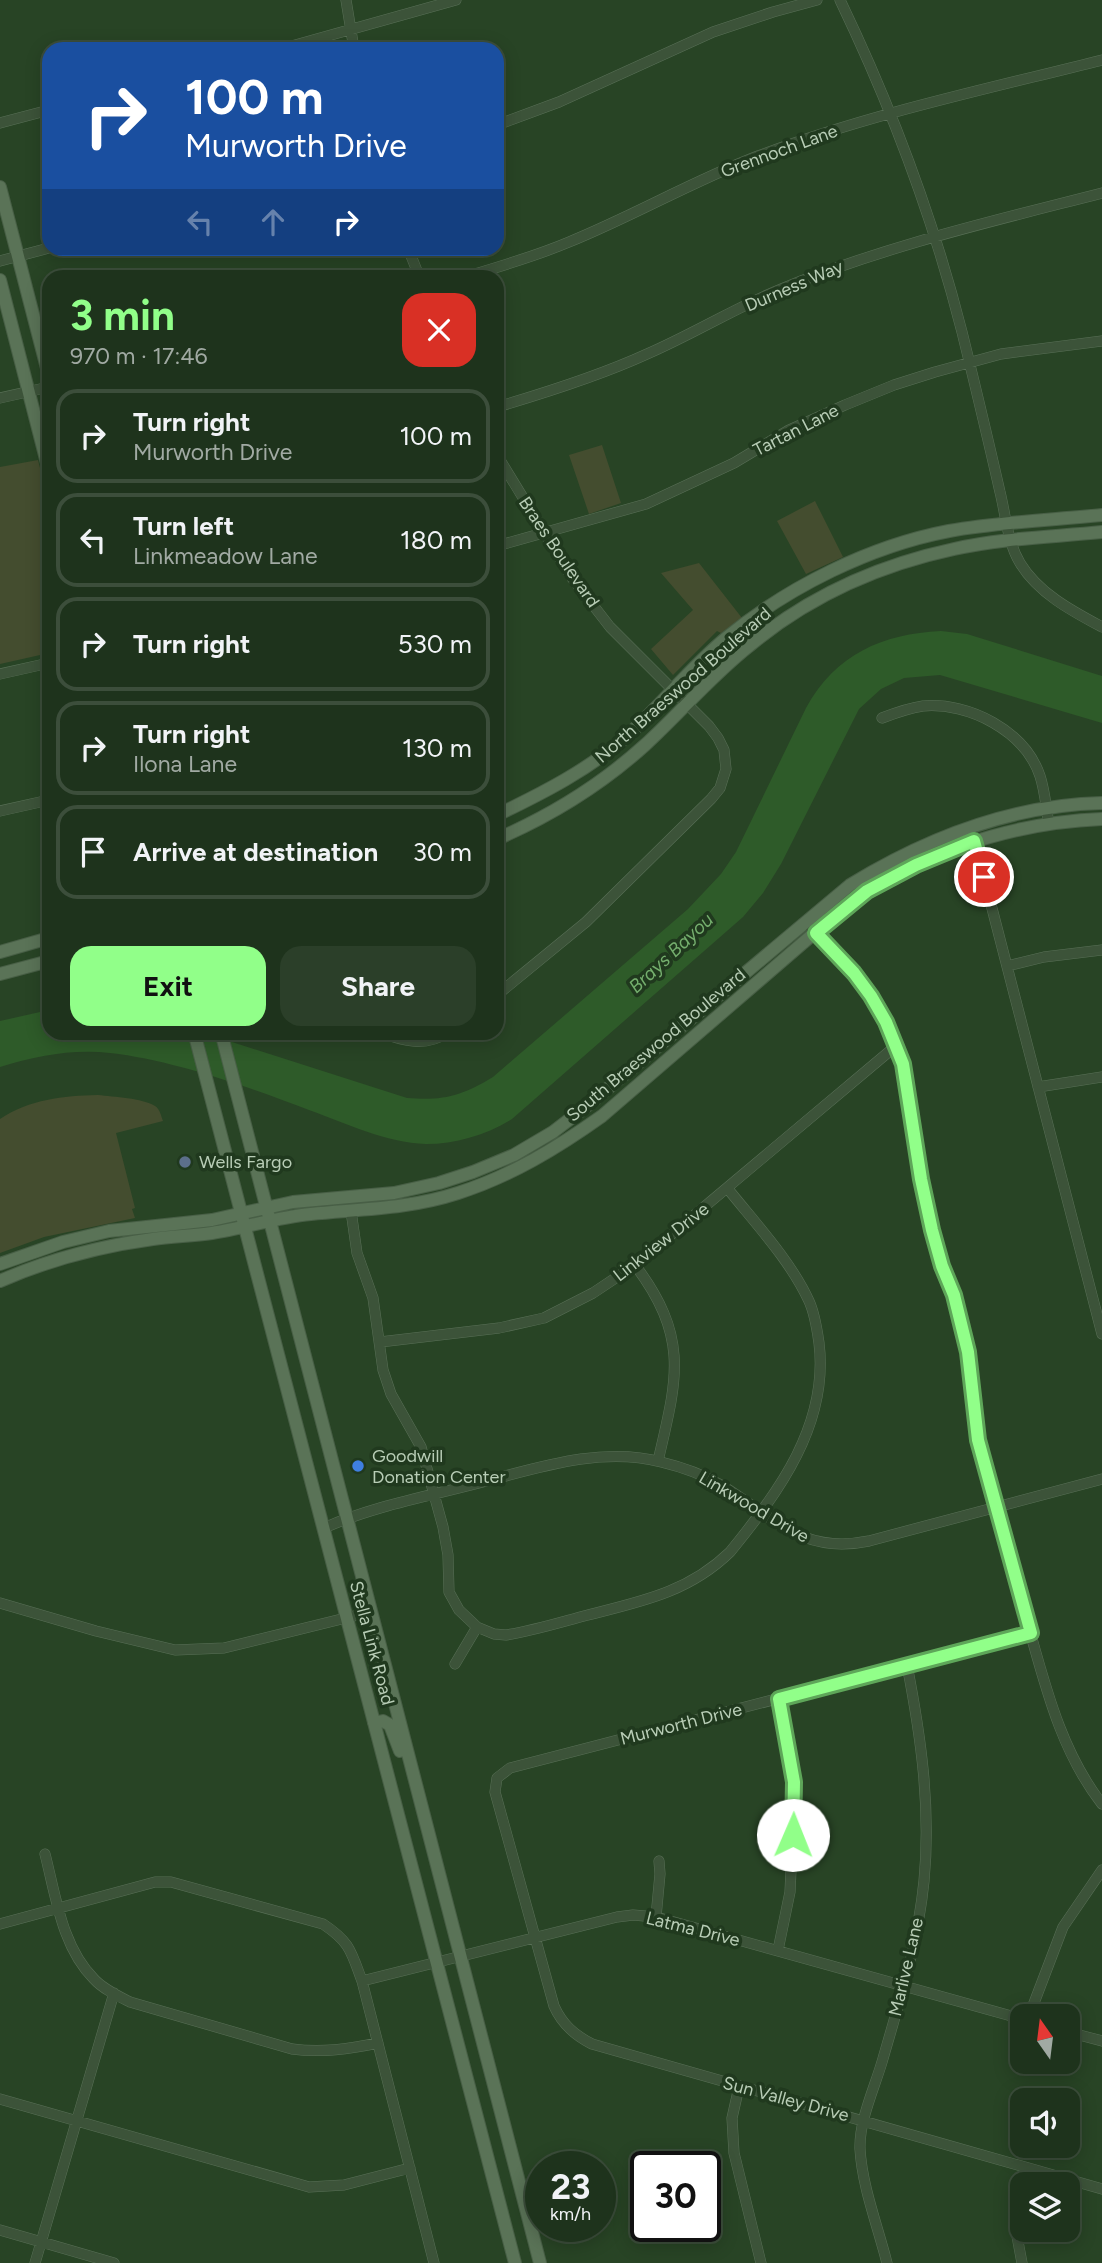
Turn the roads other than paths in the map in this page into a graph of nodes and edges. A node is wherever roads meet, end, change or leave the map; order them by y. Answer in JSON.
{"nodes":[{"id":1,"x":346,"y":0,"type":"edge"},
{"id":2,"x":456,"y":0,"type":"edge"},
{"id":3,"x":817,"y":0,"type":"edge"},
{"id":4,"x":840,"y":0,"type":"edge"},
{"id":5,"x":351,"y":31,"type":"junction"},
{"id":6,"x":308,"y":42,"type":"edge"},
{"id":7,"x":353,"y":42,"type":"edge"},
{"id":8,"x":1102,"y":60,"type":"edge"},
{"id":9,"x":42,"y":112,"type":"edge"},
{"id":10,"x":891,"y":114,"type":"junction"},
{"id":11,"x":504,"y":122,"type":"edge"},
{"id":12,"x":0,"y":123,"type":"edge"},
{"id":13,"x":0,"y":187,"type":"edge"},
{"id":14,"x":1102,"y":193,"type":"edge"},
{"id":15,"x":935,"y":236,"type":"junction"},
{"id":16,"x":42,"y":250,"type":"edge"},
{"id":17,"x":18,"y":256,"type":"junction"},
{"id":18,"x":0,"y":261,"type":"edge"},
{"id":19,"x":489,"y":270,"type":"edge"},
{"id":20,"x":0,"y":280,"type":"edge"},
{"id":21,"x":1102,"y":341,"type":"edge"},
{"id":22,"x":42,"y":349,"type":"edge"},
{"id":23,"x":970,"y":362,"type":"junction"},
{"id":24,"x":42,"y":389,"type":"edge"},
{"id":25,"x":29,"y":392,"type":"junction"},
{"id":26,"x":0,"y":398,"type":"edge"},
{"id":27,"x":504,"y":405,"type":"edge"},
{"id":28,"x":42,"y":443,"type":"edge"},
{"id":29,"x":504,"y":467,"type":"edge"},
{"id":30,"x":1102,"y":515,"type":"edge"},
{"id":31,"x":1007,"y":522,"type":"junction"},
{"id":32,"x":1102,"y":532,"type":"edge"},
{"id":33,"x":544,"y":534,"type":"junction"},
{"id":34,"x":1009,"y":541,"type":"junction"},
{"id":35,"x":504,"y":544,"type":"edge"},
{"id":36,"x":845,"y":565,"type":"junction"},
{"id":37,"x":852,"y":581,"type":"junction"},
{"id":38,"x":1102,"y":627,"type":"edge"},
{"id":39,"x":42,"y":665,"type":"edge"},
{"id":40,"x":0,"y":674,"type":"edge"},
{"id":41,"x":674,"y":691,"type":"junction"},
{"id":42,"x":687,"y":703,"type":"junction"},
{"id":43,"x":882,"y":718,"type":"dead end"},
{"id":44,"x":542,"y":794,"type":"junction"},
{"id":45,"x":42,"y":802,"type":"edge"},
{"id":46,"x":1102,"y":803,"type":"edge"},
{"id":47,"x":560,"y":806,"type":"junction"},
{"id":48,"x":1046,"y":808,"type":"junction"},
{"id":49,"x":0,"y":811,"type":"edge"},
{"id":50,"x":504,"y":812,"type":"edge"},
{"id":51,"x":1102,"y":819,"type":"edge"},
{"id":52,"x":1049,"y":824,"type":"junction"},
{"id":53,"x":971,"y":827,"type":"junction"},
{"id":54,"x":504,"y":835,"type":"edge"},
{"id":55,"x":974,"y":841,"type":"junction"},
{"id":56,"x":806,"y":922,"type":"junction"},
{"id":57,"x":816,"y":933,"type":"junction"},
{"id":58,"x":42,"y":940,"type":"edge"},
{"id":59,"x":1102,"y":950,"type":"edge"},
{"id":60,"x":4,"y":951,"type":"edge"},
{"id":61,"x":42,"y":963,"type":"edge"},
{"id":62,"x":1007,"y":966,"type":"junction"},
{"id":63,"x":13,"y":970,"type":"junction"},
{"id":64,"x":0,"y":974,"type":"edge"},
{"id":65,"x":504,"y":989,"type":"edge"},
{"id":66,"x":196,"y":1040,"type":"edge"},
{"id":67,"x":223,"y":1040,"type":"edge"},
{"id":68,"x":410,"y":1040,"type":"edge"},
{"id":69,"x":438,"y":1040,"type":"edge"},
{"id":70,"x":897,"y":1045,"type":"junction"},
{"id":71,"x":1102,"y":1077,"type":"edge"},
{"id":72,"x":1038,"y":1087,"type":"junction"},
{"id":73,"x":728,"y":1189,"type":"junction"},
{"id":74,"x":351,"y":1211,"type":"junction"},
{"id":75,"x":267,"y":1214,"type":"junction"},
{"id":76,"x":244,"y":1219,"type":"junction"},
{"id":77,"x":155,"y":1232,"type":"junction"},
{"id":78,"x":26,"y":1254,"type":"junction"},
{"id":79,"x":0,"y":1264,"type":"edge"},
{"id":80,"x":635,"y":1265,"type":"junction"},
{"id":81,"x":30,"y":1269,"type":"junction"},
{"id":82,"x":0,"y":1281,"type":"edge"},
{"id":83,"x":1101,"y":1328,"type":"edge"},
{"id":84,"x":380,"y":1342,"type":"junction"},
{"id":85,"x":321,"y":1424,"type":"junction"},
{"id":86,"x":299,"y":1431,"type":"junction"},
{"id":87,"x":658,"y":1461,"type":"junction"},
{"id":88,"x":1102,"y":1479,"type":"edge"},
{"id":89,"x":435,"y":1494,"type":"junction"},
{"id":90,"x":995,"y":1506,"type":"junction"},
{"id":91,"x":760,"y":1511,"type":"junction"},
{"id":92,"x":346,"y":1518,"type":"junction"},
{"id":93,"x":324,"y":1528,"type":"junction"},
{"id":94,"x":0,"y":1603,"type":"edge"},
{"id":95,"x":370,"y":1612,"type":"junction"},
{"id":96,"x":347,"y":1618,"type":"junction"},
{"id":97,"x":477,"y":1627,"type":"junction"},
{"id":98,"x":1031,"y":1633,"type":"junction"},
{"id":99,"x":455,"y":1664,"type":"dead end"},
{"id":100,"x":907,"y":1665,"type":"junction"},
{"id":101,"x":779,"y":1699,"type":"junction"},
{"id":102,"x":374,"y":1723,"type":"junction"},
{"id":103,"x":413,"y":1776,"type":"junction"},
{"id":104,"x":497,"y":1778,"type":"joint"},
{"id":105,"x":1102,"y":1804,"type":"edge"},
{"id":106,"x":45,"y":1854,"type":"dead end"},
{"id":107,"x":659,"y":1861,"type":"dead end"},
{"id":108,"x":1102,"y":1870,"type":"edge"},
{"id":109,"x":59,"y":1908,"type":"junction"},
{"id":110,"x":656,"y":1917,"type":"junction"},
{"id":111,"x":0,"y":1924,"type":"edge"},
{"id":112,"x":535,"y":1937,"type":"junction"},
{"id":113,"x":778,"y":1951,"type":"junction"},
{"id":114,"x":460,"y":1956,"type":"junction"},
{"id":115,"x":438,"y":1962,"type":"junction"},
{"id":116,"x":362,"y":1981,"type":"junction"},
{"id":117,"x":904,"y":1986,"type":"junction"},
{"id":118,"x":114,"y":1993,"type":"junction"},
{"id":119,"x":1034,"y":2004,"type":"edge"},
{"id":120,"x":1010,"y":2017,"type":"edge"},
{"id":121,"x":1080,"y":2035,"type":"edge"},
{"id":122,"x":1102,"y":2041,"type":"edge"},
{"id":123,"x":378,"y":2043,"type":"junction"},
{"id":124,"x":739,"y":2087,"type":"junction"},
{"id":125,"x":495,"y":2090,"type":"junction"},
{"id":126,"x":471,"y":2096,"type":"junction"},
{"id":127,"x":0,"y":2099,"type":"edge"},
{"id":128,"x":76,"y":2121,"type":"junction"},
{"id":129,"x":864,"y":2121,"type":"junction"},
{"id":130,"x":1025,"y":2167,"type":"junction"},
{"id":131,"x":410,"y":2168,"type":"junction"},
{"id":132,"x":1102,"y":2189,"type":"edge"},
{"id":133,"x":524,"y":2204,"type":"junction"},
{"id":134,"x":501,"y":2210,"type":"junction"},
{"id":135,"x":0,"y":2230,"type":"edge"},
{"id":136,"x":41,"y":2242,"type":"junction"},
{"id":137,"x":35,"y":2263,"type":"edge"},
{"id":138,"x":114,"y":2263,"type":"edge"},
{"id":139,"x":434,"y":2263,"type":"edge"},
{"id":140,"x":514,"y":2263,"type":"edge"},
{"id":141,"x":540,"y":2263,"type":"edge"},
{"id":142,"x":761,"y":2263,"type":"edge"},
{"id":143,"x":887,"y":2263,"type":"edge"},
{"id":144,"x":1022,"y":2263,"type":"edge"}],
"edges":[{"from":1,"to":5,"type":"street"},
{"from":2,"to":5,"type":"street"},
{"from":3,"to":11,"type":"street"},
{"from":4,"to":10,"type":"street"},
{"from":5,"to":6,"type":"street"},
{"from":5,"to":7,"type":"street"},
{"from":8,"to":10,"type":"street","name":"Grennoch Lane"},
{"from":9,"to":12,"type":"street"},
{"from":10,"to":15,"type":"street"},
{"from":10,"to":19,"type":"street","name":"Grennoch Lane"},
{"from":13,"to":17,"type":"main road"},
{"from":14,"to":15,"type":"street","name":"Durness Way"},
{"from":15,"to":23,"type":"street"},
{"from":15,"to":27,"type":"street","name":"Durness Way"},
{"from":16,"to":17,"type":"street"},
{"from":17,"to":18,"type":"street"},
{"from":17,"to":22,"type":"main road"},
{"from":20,"to":25,"type":"main road"},
{"from":21,"to":23,"type":"street","name":"Tartan Lane"},
{"from":23,"to":31,"type":"street"},
{"from":23,"to":33,"type":"street","name":"Tartan Lane"},
{"from":24,"to":25,"type":"street"},
{"from":25,"to":26,"type":"street"},
{"from":25,"to":28,"type":"main road"},
{"from":29,"to":33,"type":"street","name":"Braes Boulevard"},
{"from":30,"to":31,"type":"main road","name":"North Braeswood Boulevard"},
{"from":31,"to":34,"type":"street"},
{"from":31,"to":36,"type":"main road","name":"North Braeswood Boulevard"},
{"from":32,"to":34,"type":"main road","name":"North Braeswood Boulevard"},
{"from":33,"to":35,"type":"street","name":"Tartan Lane"},
{"from":33,"to":41,"type":"street","name":"Braes Boulevard"},
{"from":34,"to":37,"type":"main road","name":"North Braeswood Boulevard"},
{"from":34,"to":38,"type":"street"},
{"from":36,"to":37,"type":"main road"},
{"from":36,"to":41,"type":"main road","name":"North Braeswood Boulevard"},
{"from":37,"to":42,"type":"main road","name":"North Braeswood Boulevard"},
{"from":39,"to":40,"type":"street"},
{"from":41,"to":42,"type":"street","name":"Braes Boulevard"},
{"from":41,"to":44,"type":"main road","name":"North Braeswood Boulevard"},
{"from":42,"to":47,"type":"main road","name":"North Braeswood Boulevard"},
{"from":42,"to":65,"type":"street","name":"Braes Boulevard"},
{"from":43,"to":48,"type":"street"},
{"from":44,"to":47,"type":"main road"},
{"from":44,"to":50,"type":"main road","name":"North Braeswood Boulevard"},
{"from":45,"to":49,"type":"street"},
{"from":46,"to":48,"type":"main road","name":"South Braeswood Boulevard"},
{"from":47,"to":54,"type":"main road","name":"North Braeswood Boulevard"},
{"from":48,"to":52,"type":"street"},
{"from":48,"to":53,"type":"main road","name":"South Braeswood Boulevard"},
{"from":51,"to":52,"type":"main road","name":"South Braeswood Boulevard"},
{"from":52,"to":55,"type":"main road","name":"South Braeswood Boulevard"},
{"from":53,"to":55,"type":"street"},
{"from":53,"to":56,"type":"main road","name":"South Braeswood Boulevard"},
{"from":55,"to":57,"type":"main road","name":"South Braeswood Boulevard"},
{"from":55,"to":62,"type":"street"},
{"from":56,"to":57,"type":"street"},
{"from":56,"to":75,"type":"main road","name":"South Braeswood Boulevard"},
{"from":57,"to":70,"type":"street"},
{"from":57,"to":74,"type":"main road","name":"South Braeswood Boulevard"},
{"from":58,"to":60,"type":"main road"},
{"from":59,"to":62,"type":"street"},
{"from":60,"to":63,"type":"main road"},
{"from":61,"to":63,"type":"main road"},
{"from":62,"to":72,"type":"street"},
{"from":63,"to":64,"type":"main road"},
{"from":66,"to":76,"type":"main road","name":"Stella Link Road"},
{"from":67,"to":75,"type":"main road","name":"Stella Link Road"},
{"from":68,"to":69,"type":"street"},
{"from":70,"to":73,"type":"street","name":"Linkview Drive"},
{"from":70,"to":90,"type":"street"},
{"from":71,"to":72,"type":"street"},
{"from":72,"to":83,"type":"street"},
{"from":73,"to":80,"type":"street","name":"Linkview Drive"},
{"from":73,"to":91,"type":"street"},
{"from":74,"to":75,"type":"main road","name":"South Braeswood Boulevard"},
{"from":74,"to":84,"type":"street"},
{"from":75,"to":76,"type":"main road","name":"South Braeswood Boulevard"},
{"from":75,"to":85,"type":"main road","name":"Stella Link Road"},
{"from":76,"to":77,"type":"main road","name":"South Braeswood Boulevard"},
{"from":76,"to":86,"type":"main road","name":"Stella Link Road"},
{"from":77,"to":78,"type":"main road","name":"South Braeswood Boulevard"},
{"from":77,"to":81,"type":"main road","name":"South Braeswood Boulevard"},
{"from":78,"to":79,"type":"main road","name":"South Braeswood Boulevard"},
{"from":78,"to":81,"type":"main road"},
{"from":80,"to":84,"type":"street","name":"Linkview Drive"},
{"from":80,"to":87,"type":"street"},
{"from":81,"to":82,"type":"main road","name":"South Braeswood Boulevard"},
{"from":84,"to":89,"type":"street"},
{"from":85,"to":86,"type":"main road"},
{"from":85,"to":92,"type":"main road","name":"Stella Link Road"},
{"from":86,"to":93,"type":"main road","name":"Stella Link Road"},
{"from":87,"to":89,"type":"street","name":"Linkwood Drive"},
{"from":87,"to":91,"type":"street","name":"Linkwood Drive"},
{"from":88,"to":90,"type":"street","name":"Linkwood Drive"},
{"from":89,"to":92,"type":"street","name":"Linkwood Drive"},
{"from":89,"to":97,"type":"street"},
{"from":90,"to":91,"type":"street","name":"Linkwood Drive"},
{"from":90,"to":98,"type":"street"},
{"from":91,"to":97,"type":"street"},
{"from":92,"to":93,"type":"street","name":"Linkwood Drive"},
{"from":92,"to":95,"type":"main road","name":"Stella Link Road"},
{"from":93,"to":96,"type":"main road","name":"Stella Link Road"},
{"from":94,"to":96,"type":"street"},
{"from":95,"to":96,"type":"street"},
{"from":95,"to":103,"type":"main road","name":"Stella Link Road"},
{"from":96,"to":102,"type":"main road","name":"Stella Link Road"},
{"from":97,"to":99,"type":"street"},
{"from":98,"to":100,"type":"street","name":"Murworth Drive"},
{"from":98,"to":105,"type":"street"},
{"from":100,"to":101,"type":"street","name":"Murworth Drive"},
{"from":100,"to":117,"type":"street","name":"Marlive Lane"},
{"from":101,"to":104,"type":"street","name":"Murworth Drive"},
{"from":101,"to":113,"type":"street"},
{"from":102,"to":103,"type":"main road"},
{"from":102,"to":115,"type":"main road","name":"Stella Link Road"},
{"from":103,"to":114,"type":"main road","name":"Stella Link Road"},
{"from":104,"to":112,"type":"street","name":"Sun Valley Drive"},
{"from":106,"to":109,"type":"street"},
{"from":107,"to":110,"type":"street"},
{"from":108,"to":119,"type":"street"},
{"from":109,"to":111,"type":"street"},
{"from":109,"to":116,"type":"street"},
{"from":109,"to":118,"type":"street"},
{"from":110,"to":112,"type":"street","name":"Latma Drive"},
{"from":110,"to":113,"type":"street","name":"Latma Drive"},
{"from":112,"to":114,"type":"street","name":"Latma Drive"},
{"from":112,"to":124,"type":"street","name":"Sun Valley Drive"},
{"from":113,"to":117,"type":"street","name":"Latma Drive"},
{"from":114,"to":115,"type":"street","name":"Latma Drive"},
{"from":114,"to":125,"type":"main road","name":"Stella Link Road"},
{"from":115,"to":116,"type":"street","name":"Latma Drive"},
{"from":115,"to":126,"type":"main road","name":"Stella Link Road"},
{"from":116,"to":123,"type":"street"},
{"from":117,"to":120,"type":"street","name":"Latma Drive"},
{"from":117,"to":129,"type":"street","name":"Marlive Lane"},
{"from":118,"to":123,"type":"street"},
{"from":118,"to":128,"type":"street"},
{"from":121,"to":122,"type":"street"},
{"from":123,"to":131,"type":"street"},
{"from":124,"to":129,"type":"street","name":"Sun Valley Drive"},
{"from":124,"to":142,"type":"street"},
{"from":125,"to":126,"type":"main road"},
{"from":125,"to":133,"type":"main road","name":"Stella Link Road"},
{"from":126,"to":134,"type":"main road","name":"Stella Link Road"},
{"from":127,"to":128,"type":"street"},
{"from":128,"to":131,"type":"street"},
{"from":128,"to":136,"type":"street"},
{"from":129,"to":130,"type":"street","name":"Sun Valley Drive"},
{"from":129,"to":143,"type":"street","name":"Marlive Lane"},
{"from":130,"to":132,"type":"street","name":"Sun Valley Drive"},
{"from":130,"to":144,"type":"street"},
{"from":131,"to":139,"type":"street"},
{"from":133,"to":134,"type":"main road"},
{"from":133,"to":141,"type":"main road","name":"Stella Link Road"},
{"from":134,"to":140,"type":"main road","name":"Stella Link Road"},
{"from":135,"to":136,"type":"street"},
{"from":136,"to":137,"type":"street"},
{"from":136,"to":138,"type":"street"}]}
